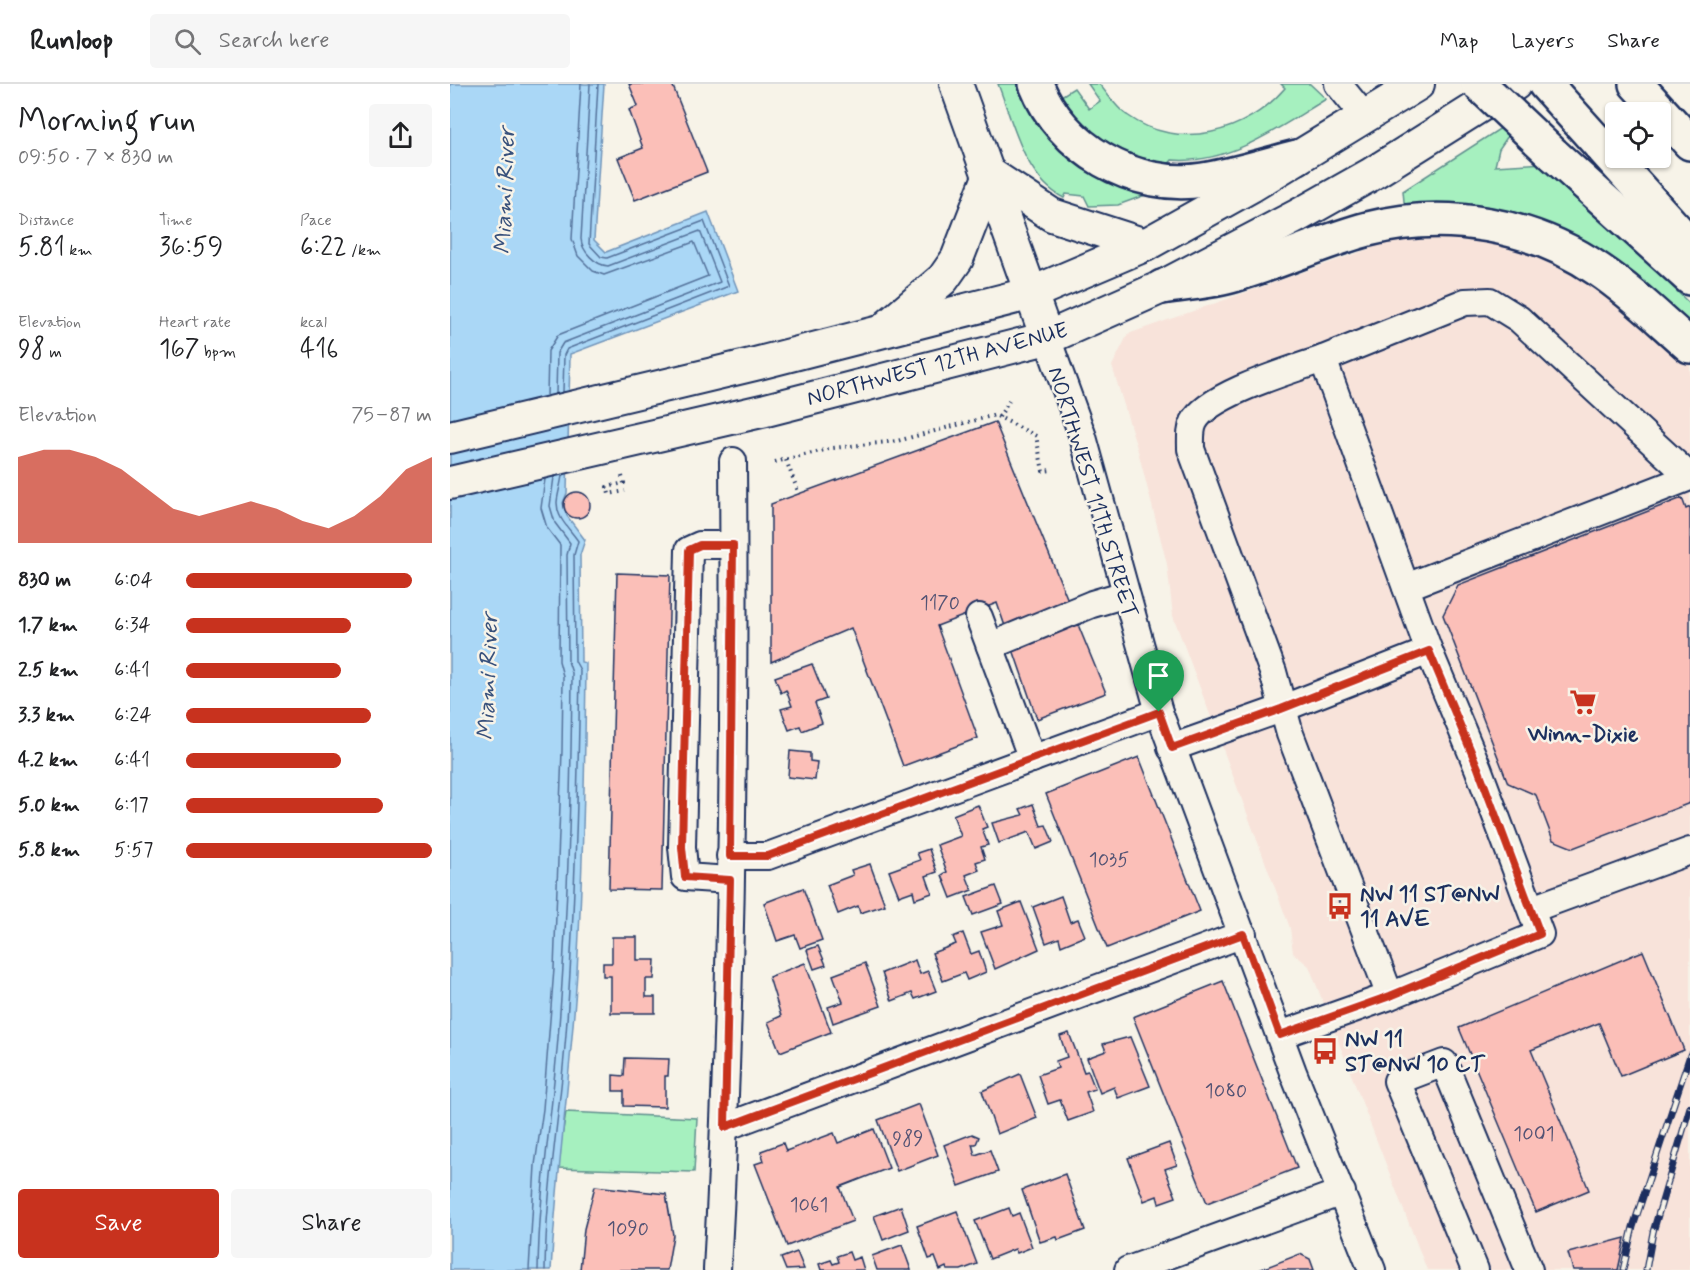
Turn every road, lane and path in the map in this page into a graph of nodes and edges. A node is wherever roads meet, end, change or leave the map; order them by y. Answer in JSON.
{"nodes":[{"id":1,"x":956,"y":84,"type":"edge"},
{"id":2,"x":1036,"y":84,"type":"edge"},
{"id":3,"x":1338,"y":84,"type":"edge"},
{"id":4,"x":1418,"y":84,"type":"edge"},
{"id":5,"x":1479,"y":84,"type":"edge"},
{"id":6,"x":1515,"y":84,"type":"edge"},
{"id":7,"x":1545,"y":84,"type":"edge"},
{"id":8,"x":1637,"y":85,"type":"edge"},
{"id":9,"x":1365,"y":117,"type":"junction"},
{"id":10,"x":1690,"y":143,"type":"edge"},
{"id":11,"x":1297,"y":157,"type":"junction"},
{"id":12,"x":990,"y":174,"type":"junction"},
{"id":13,"x":1145,"y":245,"type":"junction"},
{"id":14,"x":1690,"y":245,"type":"edge"},
{"id":15,"x":1690,"y":278,"type":"edge"},
{"id":16,"x":1162,"y":287,"type":"junction"},
{"id":17,"x":1032,"y":293,"type":"junction"},
{"id":18,"x":880,"y":332,"type":"junction"},
{"id":19,"x":1047,"y":338,"type":"junction"},
{"id":20,"x":1690,"y":346,"type":"edge"},
{"id":21,"x":1323,"y":359,"type":"junction"},
{"id":22,"x":1009,"y":400,"type":"dead end"},
{"id":23,"x":999,"y":417,"type":"junction"},
{"id":24,"x":450,"y":437,"type":"edge"},
{"id":25,"x":786,"y":460,"type":"junction"},
{"id":26,"x":733,"y":461,"type":"dead end"},
{"id":27,"x":775,"y":462,"type":"dead end"},
{"id":28,"x":1052,"y":470,"type":"dead end"},
{"id":29,"x":622,"y":476,"type":"dead end"},
{"id":30,"x":1690,"y":477,"type":"edge"},
{"id":31,"x":450,"y":483,"type":"edge"},
{"id":32,"x":625,"y":491,"type":"dead end"},
{"id":33,"x":799,"y":494,"type":"dead end"},
{"id":34,"x":733,"y":545,"type":"junction"},
{"id":35,"x":1406,"y":587,"type":"junction"},
{"id":36,"x":1126,"y":594,"type":"junction"},
{"id":37,"x":979,"y":617,"type":"dead end"},
{"id":38,"x":990,"y":646,"type":"junction"},
{"id":39,"x":1429,"y":651,"type":"junction"},
{"id":40,"x":1281,"y":709,"type":"junction"},
{"id":41,"x":1159,"y":712,"type":"junction"},
{"id":42,"x":1172,"y":748,"type":"junction"},
{"id":43,"x":1032,"y":759,"type":"junction"},
{"id":44,"x":1690,"y":851,"type":"edge"},
{"id":45,"x":730,"y":868,"type":"junction"},
{"id":46,"x":1532,"y":909,"type":"junction"},
{"id":47,"x":1243,"y":934,"type":"junction"},
{"id":48,"x":1390,"y":996,"type":"junction"},
{"id":49,"x":1280,"y":1035,"type":"junction"},
{"id":50,"x":725,"y":1127,"type":"junction"},
{"id":51,"x":1342,"y":1192,"type":"junction"},
{"id":52,"x":717,"y":1270,"type":"edge"},
{"id":53,"x":1128,"y":1270,"type":"edge"},
{"id":54,"x":1372,"y":1270,"type":"edge"},
{"id":55,"x":1475,"y":1270,"type":"edge"},
{"id":56,"x":1530,"y":1270,"type":"edge"}],
"edges":[{"from":1,"to":12,"type":"main road","name":"NORTHWEST 11TH STREET"},
{"from":2,"to":11,"type":"highway"},
{"from":3,"to":9,"type":"street"},
{"from":4,"to":9,"type":"main road","name":"NORTHWEST 12TH AVENUE"},
{"from":5,"to":15,"type":"highway","bridge":true},
{"from":6,"to":16,"type":"main road","name":"NORTHWEST 12TH AVENUE"},
{"from":7,"to":14,"type":"highway"},
{"from":8,"to":10,"type":"highway"},
{"from":9,"to":11,"type":"main road","name":"NORTHWEST 12TH AVENUE"},
{"from":11,"to":13,"type":"main road","name":"NORTHWEST 12TH AVENUE"},
{"from":12,"to":13,"type":"main road"},
{"from":12,"to":17,"type":"main road","name":"NORTHWEST 11TH STREET"},
{"from":12,"to":18,"type":"main road"},
{"from":13,"to":17,"type":"main road","name":"NORTHWEST 12TH AVENUE"},
{"from":16,"to":19,"type":"main road","name":"NORTHWEST 12TH AVENUE"},
{"from":16,"to":20,"type":"highway"},
{"from":17,"to":18,"type":"main road","name":"NORTHWEST 12TH AVENUE"},
{"from":17,"to":19,"type":"main road","name":"NORTHWEST 11TH STREET"},
{"from":18,"to":24,"type":"main road","name":"NORTHWEST 12TH AVENUE"},
{"from":19,"to":31,"type":"main road","name":"NORTHWEST 12TH AVENUE"},
{"from":19,"to":36,"type":"street","name":"NORTHWEST 11TH STREET"},
{"from":21,"to":30,"type":"street"},
{"from":21,"to":35,"type":"street"},
{"from":21,"to":40,"type":"street"},
{"from":22,"to":23,"type":"path"},
{"from":23,"to":25,"type":"path"},
{"from":23,"to":28,"type":"path"},
{"from":25,"to":27,"type":"path"},
{"from":25,"to":33,"type":"path"},
{"from":26,"to":34,"type":"street"},
{"from":29,"to":32,"type":"path"},
{"from":30,"to":35,"type":"street"},
{"from":34,"to":45,"type":"street"},
{"from":34,"to":45,"type":"street"},
{"from":35,"to":39,"type":"street"},
{"from":36,"to":38,"type":"street"},
{"from":36,"to":41,"type":"street","name":"NORTHWEST 11TH STREET"},
{"from":37,"to":38,"type":"street"},
{"from":38,"to":43,"type":"street"},
{"from":39,"to":40,"type":"street"},
{"from":39,"to":46,"type":"street"},
{"from":40,"to":42,"type":"street"},
{"from":40,"to":48,"type":"street"},
{"from":41,"to":42,"type":"street","name":"NORTHWEST 11TH STREET"},
{"from":41,"to":43,"type":"street"},
{"from":42,"to":47,"type":"street","name":"NORTHWEST 11TH STREET"},
{"from":43,"to":45,"type":"street"},
{"from":44,"to":46,"type":"street"},
{"from":45,"to":50,"type":"street"},
{"from":46,"to":48,"type":"street"},
{"from":47,"to":49,"type":"street","name":"NORTHWEST 11TH STREET"},
{"from":47,"to":50,"type":"street"},
{"from":48,"to":49,"type":"street"},
{"from":49,"to":51,"type":"street","name":"NORTHWEST 11TH STREET"},
{"from":50,"to":52,"type":"street"},
{"from":51,"to":53,"type":"street"},
{"from":51,"to":54,"type":"street","name":"NORTHWEST 11TH STREET"},
{"from":55,"to":56,"type":"street"}]}
